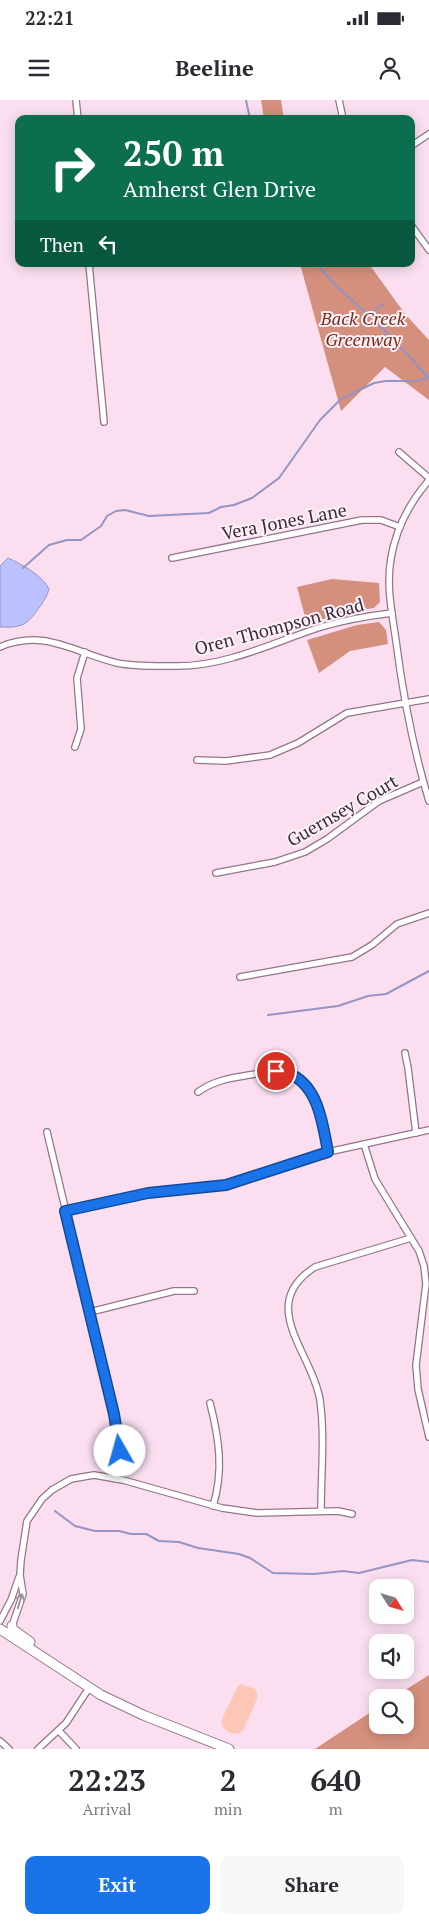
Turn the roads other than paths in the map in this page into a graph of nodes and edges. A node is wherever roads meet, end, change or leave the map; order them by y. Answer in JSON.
{"nodes":[{"id":1,"x":76,"y":100,"type":"edge"},
{"id":2,"x":338,"y":100,"type":"edge"},
{"id":3,"x":78,"y":115,"type":"edge"},
{"id":4,"x":342,"y":115,"type":"edge"},
{"id":5,"x":429,"y":134,"type":"edge"},
{"id":6,"x":415,"y":143,"type":"edge"},
{"id":7,"x":415,"y":231,"type":"edge"},
{"id":8,"x":429,"y":250,"type":"edge"},
{"id":9,"x":89,"y":267,"type":"edge"},
{"id":10,"x":104,"y":422,"type":"dead end"},
{"id":11,"x":399,"y":452,"type":"dead end"},
{"id":12,"x":429,"y":479,"type":"edge"},
{"id":13,"x":400,"y":527,"type":"junction"},
{"id":14,"x":172,"y":558,"type":"dead end"},
{"id":15,"x":392,"y":613,"type":"junction"},
{"id":16,"x":0,"y":647,"type":"edge"},
{"id":17,"x":85,"y":652,"type":"junction"},
{"id":18,"x":429,"y":699,"type":"edge"},
{"id":19,"x":404,"y":703,"type":"junction"},
{"id":20,"x":75,"y":747,"type":"dead end"},
{"id":21,"x":197,"y":760,"type":"dead end"},
{"id":22,"x":423,"y":782,"type":"junction"},
{"id":23,"x":429,"y":802,"type":"edge"},
{"id":24,"x":216,"y":872,"type":"dead end"},
{"id":25,"x":429,"y":913,"type":"edge"},
{"id":26,"x":240,"y":977,"type":"dead end"},
{"id":27,"x":405,"y":1054,"type":"dead end"},
{"id":28,"x":198,"y":1092,"type":"dead end"},
{"id":29,"x":429,"y":1130,"type":"edge"},
{"id":30,"x":47,"y":1132,"type":"dead end"},
{"id":31,"x":416,"y":1133,"type":"junction"},
{"id":32,"x":364,"y":1144,"type":"junction"},
{"id":33,"x":328,"y":1152,"type":"junction"},
{"id":34,"x":65,"y":1211,"type":"junction"},
{"id":35,"x":411,"y":1238,"type":"junction"},
{"id":36,"x":194,"y":1291,"type":"dead end"},
{"id":37,"x":90,"y":1312,"type":"junction"},
{"id":38,"x":210,"y":1403,"type":"dead end"},
{"id":39,"x":429,"y":1437,"type":"edge"},
{"id":40,"x":116,"y":1479,"type":"junction"},
{"id":41,"x":213,"y":1506,"type":"junction"},
{"id":42,"x":321,"y":1511,"type":"junction"},
{"id":43,"x":352,"y":1514,"type":"dead end"},
{"id":44,"x":20,"y":1575,"type":"junction"},
{"id":45,"x":0,"y":1621,"type":"edge"},
{"id":46,"x":12,"y":1626,"type":"joint"},
{"id":47,"x":0,"y":1629,"type":"edge"},
{"id":48,"x":70,"y":1675,"type":"junction"},
{"id":49,"x":89,"y":1688,"type":"junction"},
{"id":50,"x":59,"y":1731,"type":"junction"},
{"id":51,"x":0,"y":1741,"type":"edge"},
{"id":52,"x":10,"y":1749,"type":"edge"},
{"id":53,"x":38,"y":1749,"type":"edge"},
{"id":54,"x":76,"y":1749,"type":"edge"},
{"id":55,"x":229,"y":1749,"type":"edge"}],
"edges":[{"from":1,"to":3,"type":"street"},
{"from":2,"to":4,"type":"street"},
{"from":5,"to":6,"type":"street"},
{"from":7,"to":8,"type":"street"},
{"from":9,"to":10,"type":"street"},
{"from":11,"to":12,"type":"street"},
{"from":12,"to":13,"type":"street"},
{"from":13,"to":14,"type":"street","name":"Vera Jones Lane"},
{"from":13,"to":15,"type":"street"},
{"from":15,"to":17,"type":"street","name":"Oren Thompson Road"},
{"from":15,"to":19,"type":"street"},
{"from":16,"to":17,"type":"street","name":"Oren Thompson Road"},
{"from":17,"to":20,"type":"street"},
{"from":18,"to":19,"type":"street"},
{"from":19,"to":21,"type":"street"},
{"from":19,"to":22,"type":"street"},
{"from":22,"to":23,"type":"street"},
{"from":22,"to":24,"type":"street","name":"Guernsey Court"},
{"from":25,"to":26,"type":"street"},
{"from":27,"to":31,"type":"street"},
{"from":28,"to":33,"type":"street"},
{"from":29,"to":31,"type":"street"},
{"from":30,"to":34,"type":"street"},
{"from":31,"to":32,"type":"street"},
{"from":32,"to":33,"type":"street"},
{"from":32,"to":35,"type":"street"},
{"from":33,"to":34,"type":"street"},
{"from":34,"to":37,"type":"street"},
{"from":35,"to":39,"type":"street"},
{"from":35,"to":42,"type":"street"},
{"from":36,"to":37,"type":"street"},
{"from":37,"to":40,"type":"street"},
{"from":38,"to":41,"type":"street"},
{"from":40,"to":41,"type":"street"},
{"from":40,"to":44,"type":"street"},
{"from":41,"to":42,"type":"street"},
{"from":42,"to":43,"type":"street"},
{"from":44,"to":45,"type":"street"},
{"from":46,"to":44,"type":"street","one_way":true},
{"from":46,"to":48,"type":"street"},
{"from":47,"to":48,"type":"street"},
{"from":48,"to":49,"type":"street"},
{"from":49,"to":50,"type":"street"},
{"from":49,"to":55,"type":"street"},
{"from":50,"to":53,"type":"street"},
{"from":50,"to":54,"type":"street"},
{"from":51,"to":52,"type":"street"}]}
